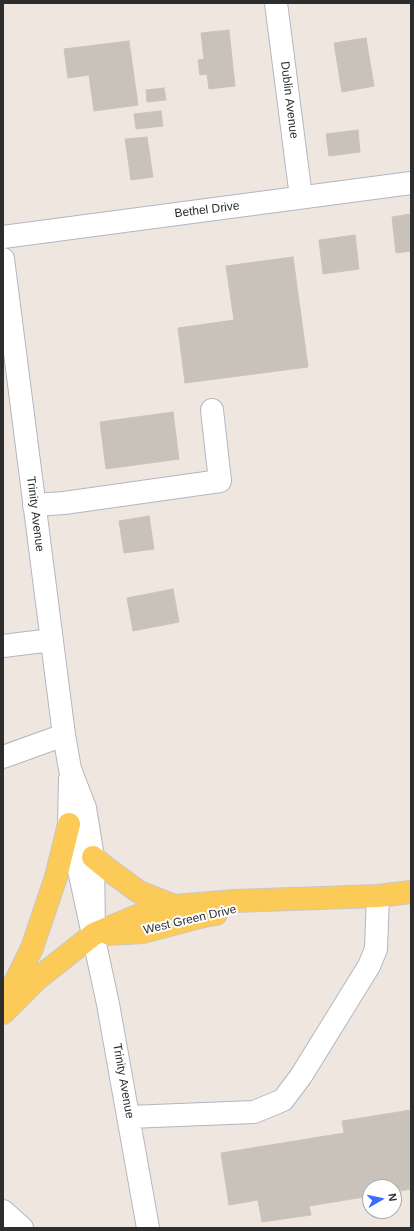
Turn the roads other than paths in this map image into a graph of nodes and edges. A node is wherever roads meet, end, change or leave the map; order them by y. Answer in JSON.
{"nodes":[{"id":1,"x":276,"y":3,"type":"edge"},
{"id":2,"x":411,"y":183,"type":"edge"},
{"id":3,"x":301,"y":198,"type":"junction"},
{"id":4,"x":3,"y":237,"type":"edge"},
{"id":5,"x":3,"y":259,"type":"edge"},
{"id":6,"x":9,"y":359,"type":"edge"},
{"id":7,"x":212,"y":410,"type":"dead end"},
{"id":8,"x":34,"y":505,"type":"junction"},
{"id":9,"x":52,"y":640,"type":"junction"},
{"id":10,"x":3,"y":646,"type":"edge"},
{"id":11,"x":64,"y":735,"type":"junction"},
{"id":12,"x":3,"y":757,"type":"edge"},
{"id":13,"x":70,"y":769,"type":"junction"},
{"id":14,"x":69,"y":824,"type":"junction"},
{"id":15,"x":93,"y":857,"type":"junction"},
{"id":16,"x":411,"y":892,"type":"edge"},
{"id":17,"x":378,"y":896,"type":"junction"},
{"id":18,"x":260,"y":900,"type":"junction"},
{"id":19,"x":174,"y":906,"type":"junction"},
{"id":20,"x":94,"y":934,"type":"junction"},
{"id":21,"x":3,"y":1007,"type":"edge"},
{"id":22,"x":3,"y":1013,"type":"edge"},
{"id":23,"x":129,"y":1117,"type":"junction"},
{"id":24,"x":3,"y":1211,"type":"edge"},
{"id":25,"x":22,"y":1228,"type":"edge"},
{"id":26,"x":148,"y":1228,"type":"edge"}],
"edges":[{"from":1,"to":3,"type":"street","name":"Dublin Avenue"},
{"from":2,"to":3,"type":"street","name":"Bethel Drive"},
{"from":3,"to":4,"type":"street","name":"Bethel Drive"},
{"from":5,"to":6,"type":"street","name":"Trinity Avenue"},
{"from":6,"to":8,"type":"street","name":"Trinity Avenue"},
{"from":7,"to":8,"type":"street"},
{"from":8,"to":9,"type":"street","name":"Trinity Avenue"},
{"from":9,"to":10,"type":"street"},
{"from":9,"to":11,"type":"street","name":"Trinity Avenue"},
{"from":11,"to":12,"type":"street"},
{"from":11,"to":13,"type":"street","name":"Trinity Avenue"},
{"from":13,"to":14,"type":"street","name":"Trinity Avenue"},
{"from":13,"to":15,"type":"street","name":"Trinity Avenue"},
{"from":14,"to":20,"type":"street","name":"Trinity Avenue"},
{"from":14,"to":21,"type":"main road"},
{"from":15,"to":19,"type":"main road"},
{"from":15,"to":20,"type":"street","name":"Trinity Avenue"},
{"from":16,"to":17,"type":"main road","name":"West Green Drive"},
{"from":17,"to":18,"type":"main road","name":"West Green Drive"},
{"from":17,"to":23,"type":"street"},
{"from":18,"to":19,"type":"main road","name":"West Green Drive"},
{"from":18,"to":20,"type":"main road","name":"West Green Drive"},
{"from":19,"to":20,"type":"main road","name":"West Green Drive"},
{"from":20,"to":22,"type":"main road","name":"West Green Drive"},
{"from":20,"to":23,"type":"street","name":"Trinity Avenue"},
{"from":23,"to":26,"type":"street","name":"Trinity Avenue"},
{"from":24,"to":25,"type":"street"}]}
